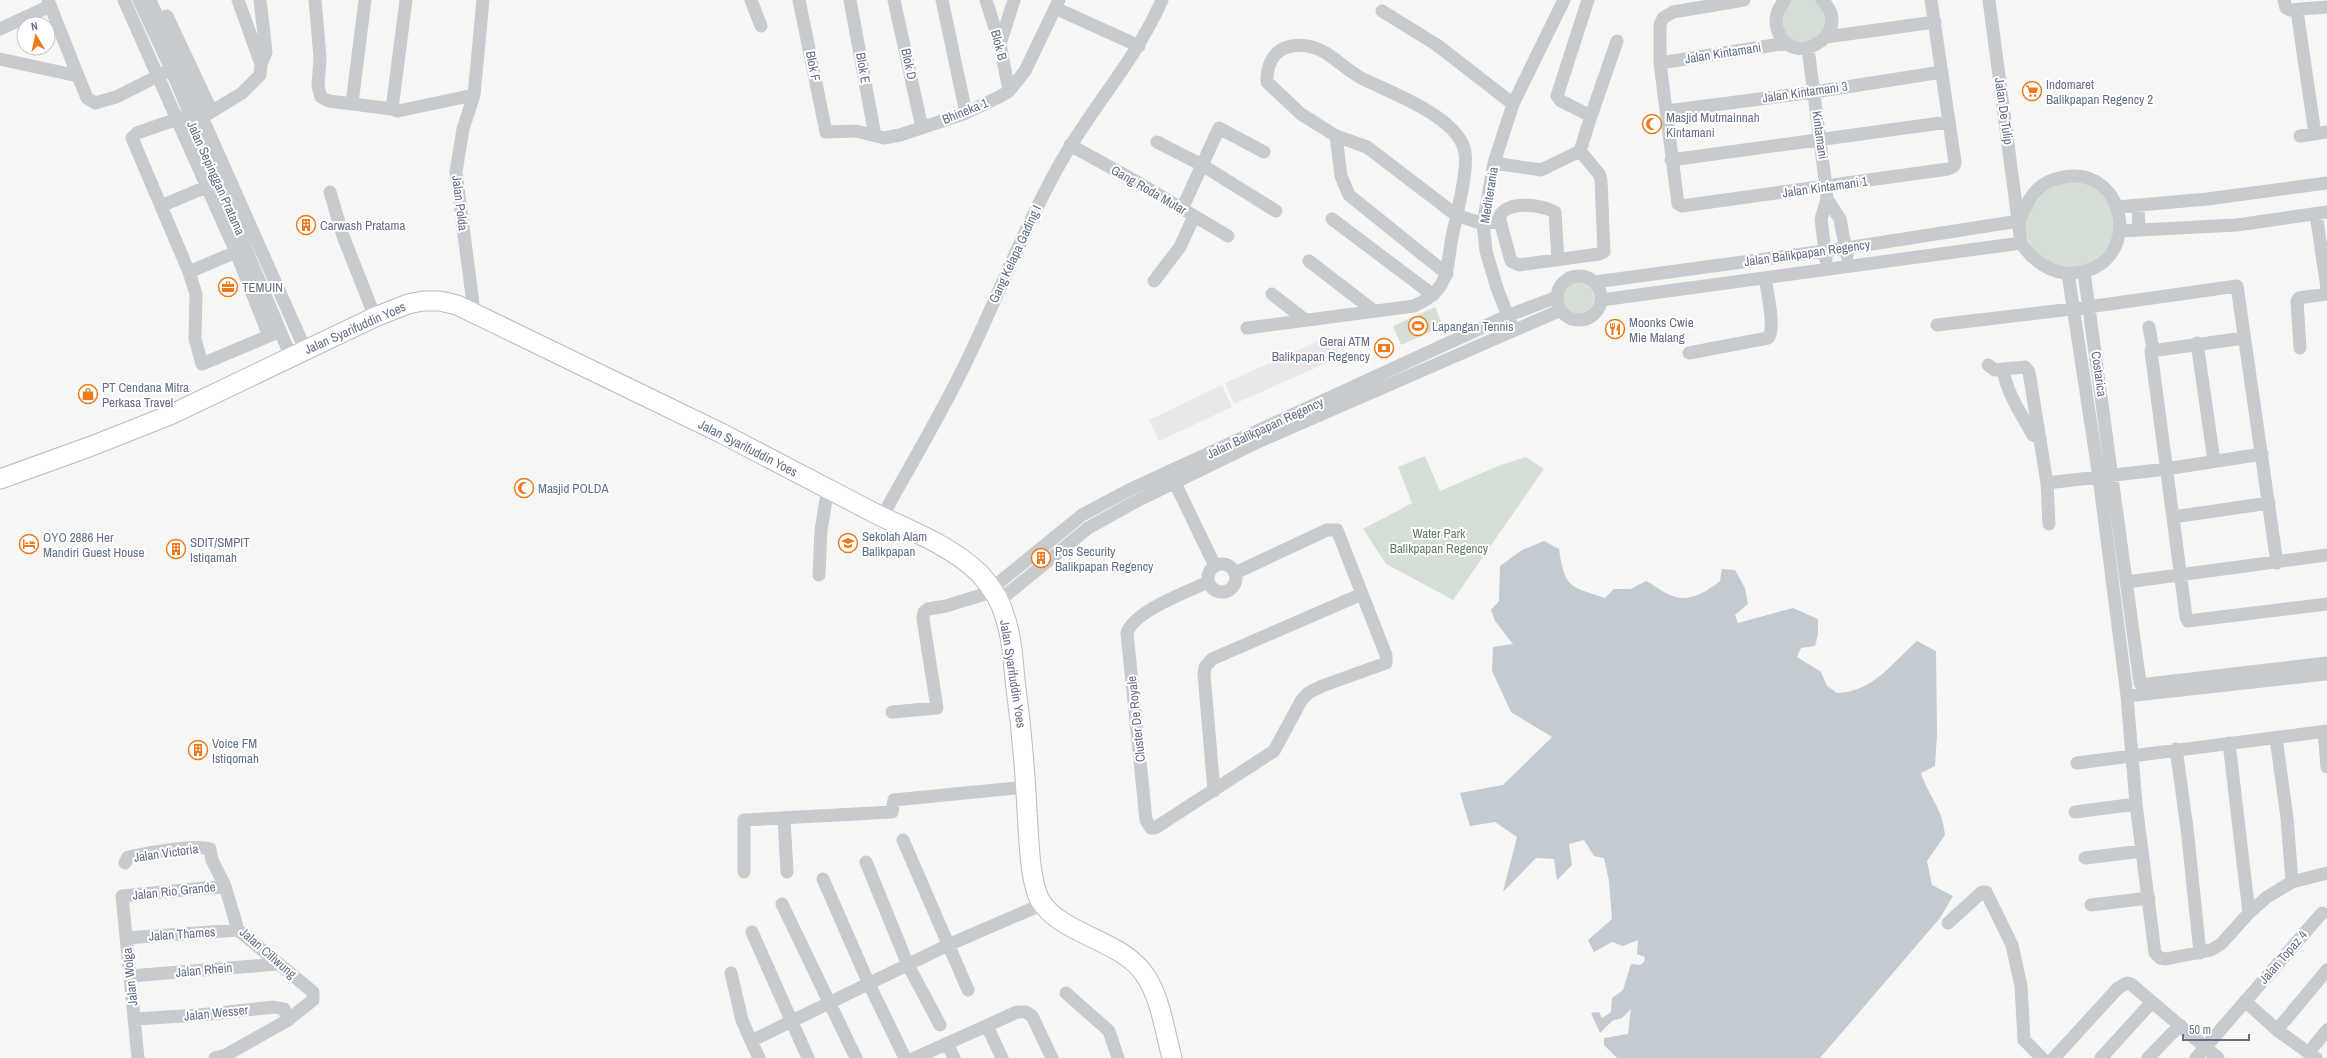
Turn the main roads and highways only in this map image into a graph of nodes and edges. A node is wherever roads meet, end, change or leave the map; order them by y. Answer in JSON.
{"nodes":[{"id":1,"x":0,"y":478,"type":"edge"},
{"id":2,"x":1172,"y":1058,"type":"edge"}],
"edges":[{"from":1,"to":2,"type":"highway","name":"Jalan Syarifuddin Yoes"}]}
